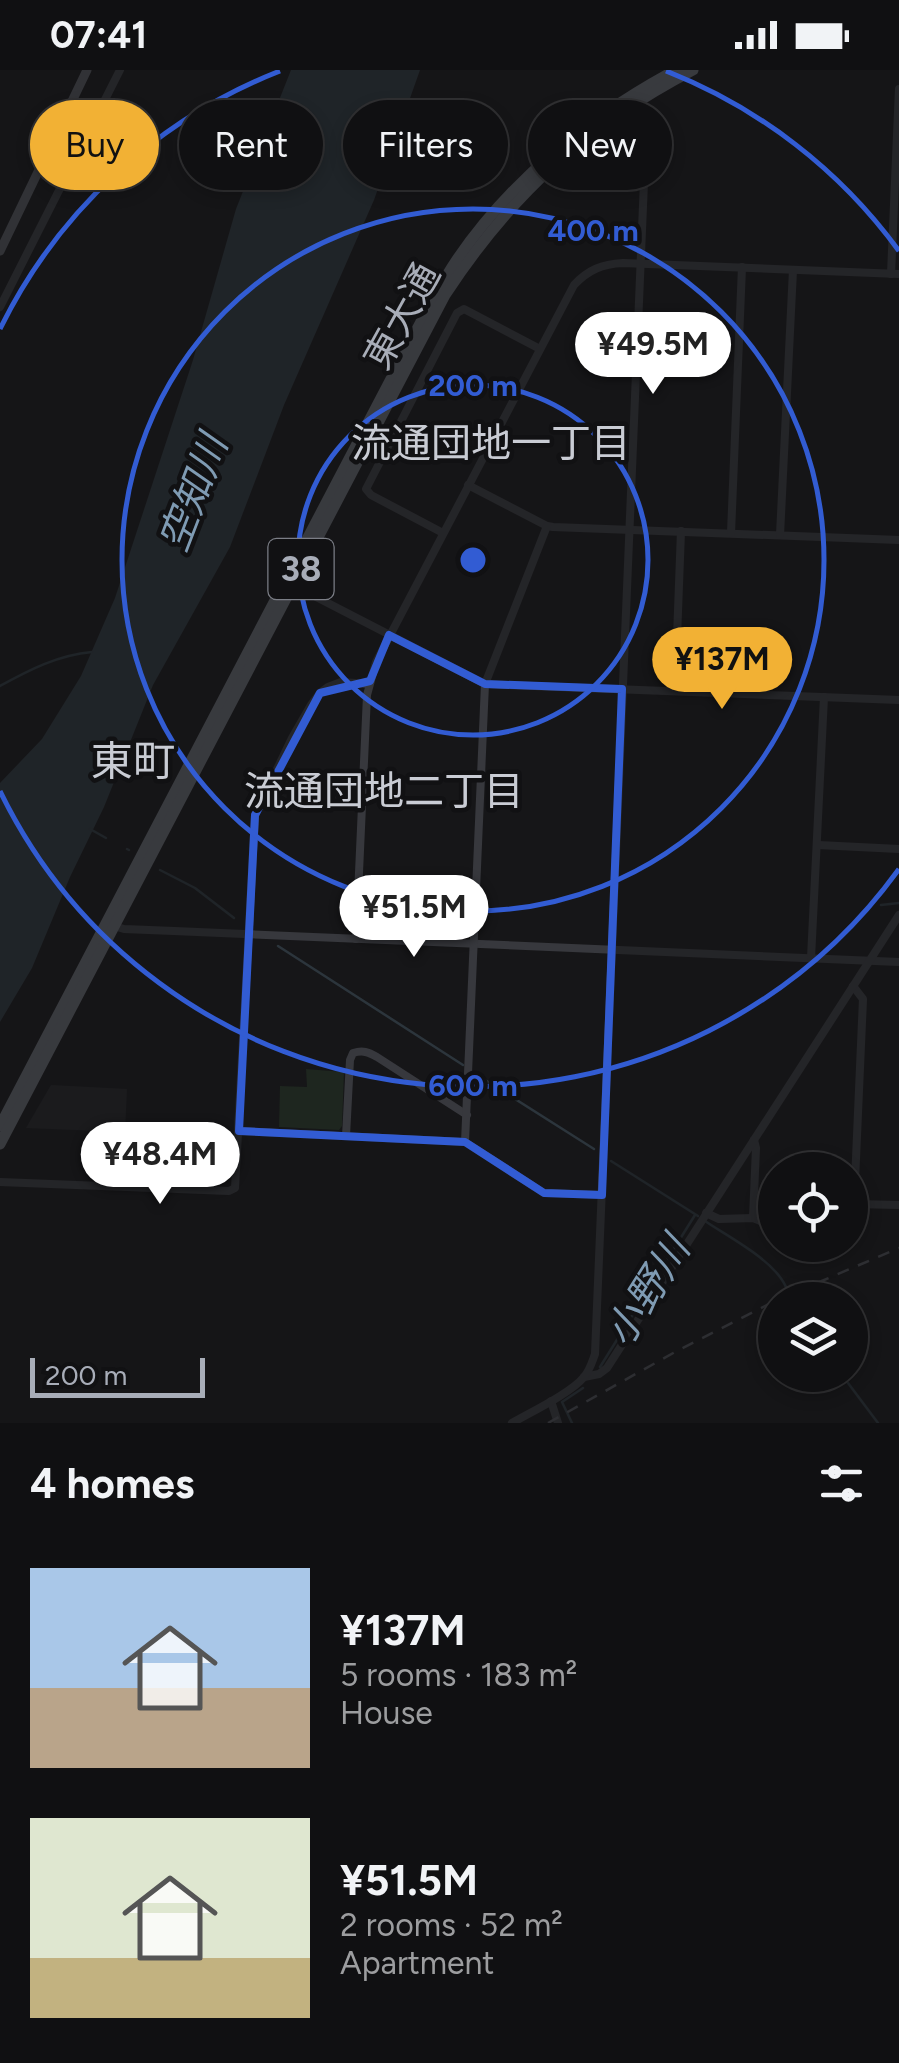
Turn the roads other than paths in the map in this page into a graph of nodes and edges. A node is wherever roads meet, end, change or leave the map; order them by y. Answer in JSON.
{"nodes":[{"id":1,"x":87,"y":70,"type":"edge"},
{"id":2,"x":120,"y":70,"type":"edge"},
{"id":3,"x":676,"y":70,"type":"edge"},
{"id":4,"x":693,"y":70,"type":"edge"},
{"id":5,"x":899,"y":90,"type":"edge"},
{"id":6,"x":635,"y":98,"type":"junction"},
{"id":7,"x":897,"y":198,"type":"edge"},
{"id":8,"x":0,"y":252,"type":"edge"},
{"id":9,"x":640,"y":264,"type":"junction"},
{"id":10,"x":742,"y":267,"type":"junction"},
{"id":11,"x":793,"y":270,"type":"junction"},
{"id":12,"x":895,"y":274,"type":"edge"},
{"id":13,"x":0,"y":307,"type":"edge"},
{"id":14,"x":540,"y":349,"type":"junction"},
{"id":15,"x":468,"y":485,"type":"junction"},
{"id":16,"x":547,"y":526,"type":"junction"},
{"id":17,"x":629,"y":529,"type":"junction"},
{"id":18,"x":681,"y":531,"type":"junction"},
{"id":19,"x":443,"y":533,"type":"junction"},
{"id":20,"x":731,"y":533,"type":"junction"},
{"id":21,"x":780,"y":535,"type":"junction"},
{"id":22,"x":899,"y":540,"type":"edge"},
{"id":23,"x":289,"y":582,"type":"junction"},
{"id":24,"x":390,"y":635,"type":"junction"},
{"id":25,"x":369,"y":684,"type":"junction"},
{"id":26,"x":485,"y":684,"type":"junction"},
{"id":27,"x":622,"y":689,"type":"junction"},
{"id":28,"x":675,"y":691,"type":"junction"},
{"id":29,"x":824,"y":697,"type":"junction"},
{"id":30,"x":899,"y":700,"type":"edge"},
{"id":31,"x":818,"y":846,"type":"junction"},
{"id":32,"x":899,"y":849,"type":"edge"},
{"id":33,"x":899,"y":914,"type":"edge"},
{"id":34,"x":110,"y":925,"type":"junction"},
{"id":35,"x":248,"y":935,"type":"junction"},
{"id":36,"x":356,"y":939,"type":"junction"},
{"id":37,"x":474,"y":944,"type":"junction"},
{"id":38,"x":611,"y":950,"type":"junction"},
{"id":39,"x":810,"y":958,"type":"junction"},
{"id":40,"x":870,"y":961,"type":"junction"},
{"id":41,"x":899,"y":962,"type":"edge"},
{"id":42,"x":853,"y":986,"type":"junction"},
{"id":43,"x":466,"y":1115,"type":"junction"},
{"id":44,"x":0,"y":1126,"type":"edge"},
{"id":45,"x":238,"y":1131,"type":"junction"},
{"id":46,"x":346,"y":1136,"type":"junction"},
{"id":47,"x":754,"y":1140,"type":"junction"},
{"id":48,"x":464,"y":1142,"type":"junction"},
{"id":49,"x":0,"y":1144,"type":"edge"},
{"id":50,"x":0,"y":1182,"type":"edge"},
{"id":51,"x":602,"y":1195,"type":"junction"},
{"id":52,"x":899,"y":1205,"type":"edge"},
{"id":53,"x":706,"y":1213,"type":"junction"},
{"id":54,"x":753,"y":1218,"type":"junction"},
{"id":55,"x":758,"y":1220,"type":"edge"},
{"id":56,"x":584,"y":1377,"type":"junction"},
{"id":57,"x":551,"y":1402,"type":"junction"},
{"id":58,"x":512,"y":1423,"type":"edge"},
{"id":59,"x":558,"y":1423,"type":"edge"}],
"edges":[{"from":1,"to":8,"type":"main road"},
{"from":2,"to":13,"type":"street"},
{"from":3,"to":6,"type":"highway","name":"東大通","number":"38"},
{"from":4,"to":6,"type":"highway","name":"東大通","number":"38"},
{"from":5,"to":7,"type":"street"},
{"from":6,"to":9,"type":"street"},
{"from":6,"to":23,"type":"highway","name":"東大通","number":"38"},
{"from":7,"to":12,"type":"street"},
{"from":9,"to":10,"type":"street"},
{"from":9,"to":14,"type":"street"},
{"from":9,"to":17,"type":"street"},
{"from":10,"to":11,"type":"street"},
{"from":10,"to":20,"type":"street"},
{"from":11,"to":12,"type":"street"},
{"from":11,"to":21,"type":"street"},
{"from":14,"to":15,"type":"street"},
{"from":14,"to":19,"type":"street"},
{"from":15,"to":16,"type":"street"},
{"from":15,"to":19,"type":"street"},
{"from":16,"to":17,"type":"street"},
{"from":16,"to":26,"type":"street"},
{"from":17,"to":18,"type":"street"},
{"from":17,"to":27,"type":"street"},
{"from":18,"to":20,"type":"street"},
{"from":18,"to":28,"type":"street"},
{"from":19,"to":24,"type":"street"},
{"from":20,"to":21,"type":"street"},
{"from":21,"to":22,"type":"street"},
{"from":23,"to":24,"type":"street"},
{"from":23,"to":34,"type":"highway","name":"東大通","number":"38"},
{"from":24,"to":25,"type":"street"},
{"from":24,"to":26,"type":"street"},
{"from":25,"to":35,"type":"street"},
{"from":25,"to":36,"type":"street"},
{"from":26,"to":27,"type":"street"},
{"from":26,"to":37,"type":"street"},
{"from":27,"to":28,"type":"street"},
{"from":27,"to":38,"type":"street"},
{"from":28,"to":29,"type":"street"},
{"from":29,"to":30,"type":"street"},
{"from":29,"to":31,"type":"street"},
{"from":31,"to":32,"type":"street"},
{"from":31,"to":39,"type":"street"},
{"from":33,"to":40,"type":"street"},
{"from":34,"to":35,"type":"street"},
{"from":34,"to":44,"type":"highway","name":"東大通","number":"38"},
{"from":34,"to":49,"type":"highway","name":"東大通","number":"38"},
{"from":35,"to":36,"type":"street"},
{"from":35,"to":45,"type":"street"},
{"from":36,"to":37,"type":"street"},
{"from":37,"to":38,"type":"street"},
{"from":37,"to":43,"type":"street"},
{"from":38,"to":39,"type":"street"},
{"from":38,"to":51,"type":"street"},
{"from":39,"to":40,"type":"street"},
{"from":40,"to":41,"type":"street"},
{"from":40,"to":42,"type":"street"},
{"from":42,"to":47,"type":"street"},
{"from":42,"to":52,"type":"street"},
{"from":43,"to":46,"type":"street"},
{"from":43,"to":48,"type":"street"},
{"from":45,"to":46,"type":"street"},
{"from":45,"to":50,"type":"street"},
{"from":46,"to":48,"type":"street"},
{"from":47,"to":53,"type":"street"},
{"from":47,"to":54,"type":"street"},
{"from":48,"to":51,"type":"street"},
{"from":51,"to":56,"type":"street"},
{"from":53,"to":54,"type":"street"},
{"from":53,"to":56,"type":"street"},
{"from":54,"to":55,"type":"street"},
{"from":56,"to":57,"type":"street"},
{"from":57,"to":58,"type":"street"},
{"from":57,"to":59,"type":"street"}]}
